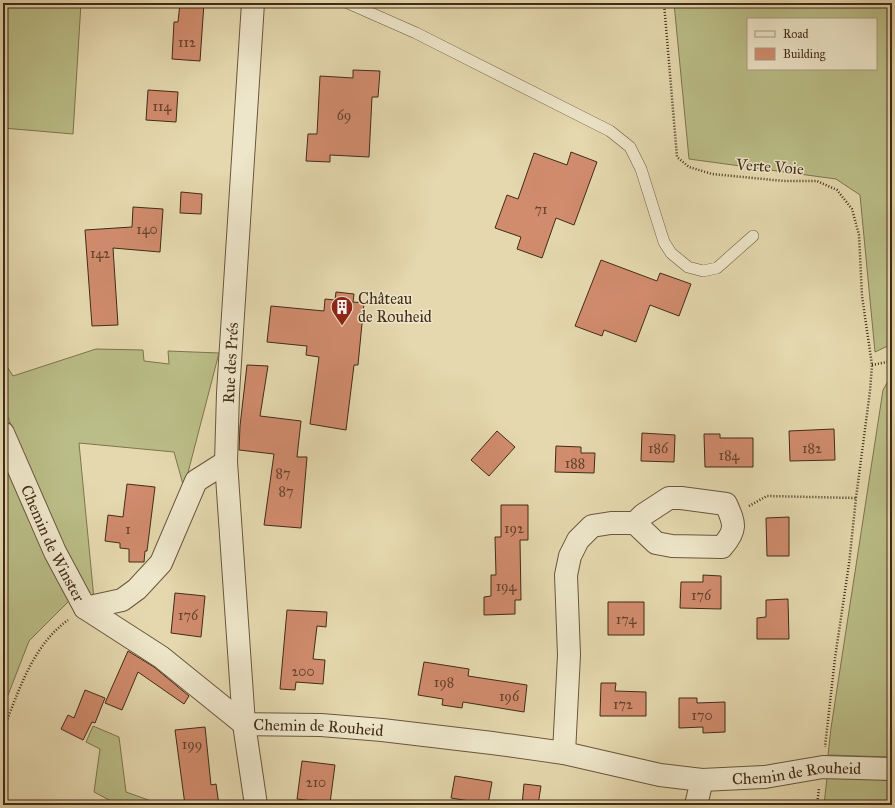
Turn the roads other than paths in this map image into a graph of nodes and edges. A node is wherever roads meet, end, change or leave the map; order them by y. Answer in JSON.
{"nodes":[{"id":1,"x":253,"y":3,"type":"edge"},
{"id":2,"x":348,"y":3,"type":"edge"},
{"id":3,"x":754,"y":236,"type":"dead end"},
{"id":4,"x":3,"y":433,"type":"edge"},
{"id":5,"x":226,"y":462,"type":"junction"},
{"id":6,"x":635,"y":523,"type":"junction"},
{"id":7,"x":85,"y":608,"type":"junction"},
{"id":8,"x":244,"y":724,"type":"junction"},
{"id":9,"x":564,"y":753,"type":"junction"},
{"id":10,"x":892,"y":769,"type":"edge"},
{"id":11,"x":702,"y":780,"type":"junction"},
{"id":12,"x":256,"y":805,"type":"edge"},
{"id":13,"x":696,"y":805,"type":"edge"}],
"edges":[{"from":1,"to":5,"type":"street","name":"Rue des Prés"},
{"from":2,"to":3,"type":"lane"},
{"from":4,"to":7,"type":"street","name":"Chemin de Winster"},
{"from":5,"to":7,"type":"street"},
{"from":5,"to":8,"type":"street","name":"Rue des Prés"},
{"from":6,"to":6,"type":"street"},
{"from":6,"to":9,"type":"street"},
{"from":7,"to":8,"type":"street","name":"Chemin de Rouheid"},
{"from":8,"to":9,"type":"street","name":"Chemin de Rouheid"},
{"from":8,"to":12,"type":"street","name":"Rue des Prés"},
{"from":9,"to":11,"type":"street","name":"Chemin de Rouheid"},
{"from":10,"to":11,"type":"street","name":"Chemin de Rouheid"},
{"from":11,"to":13,"type":"street"}]}
